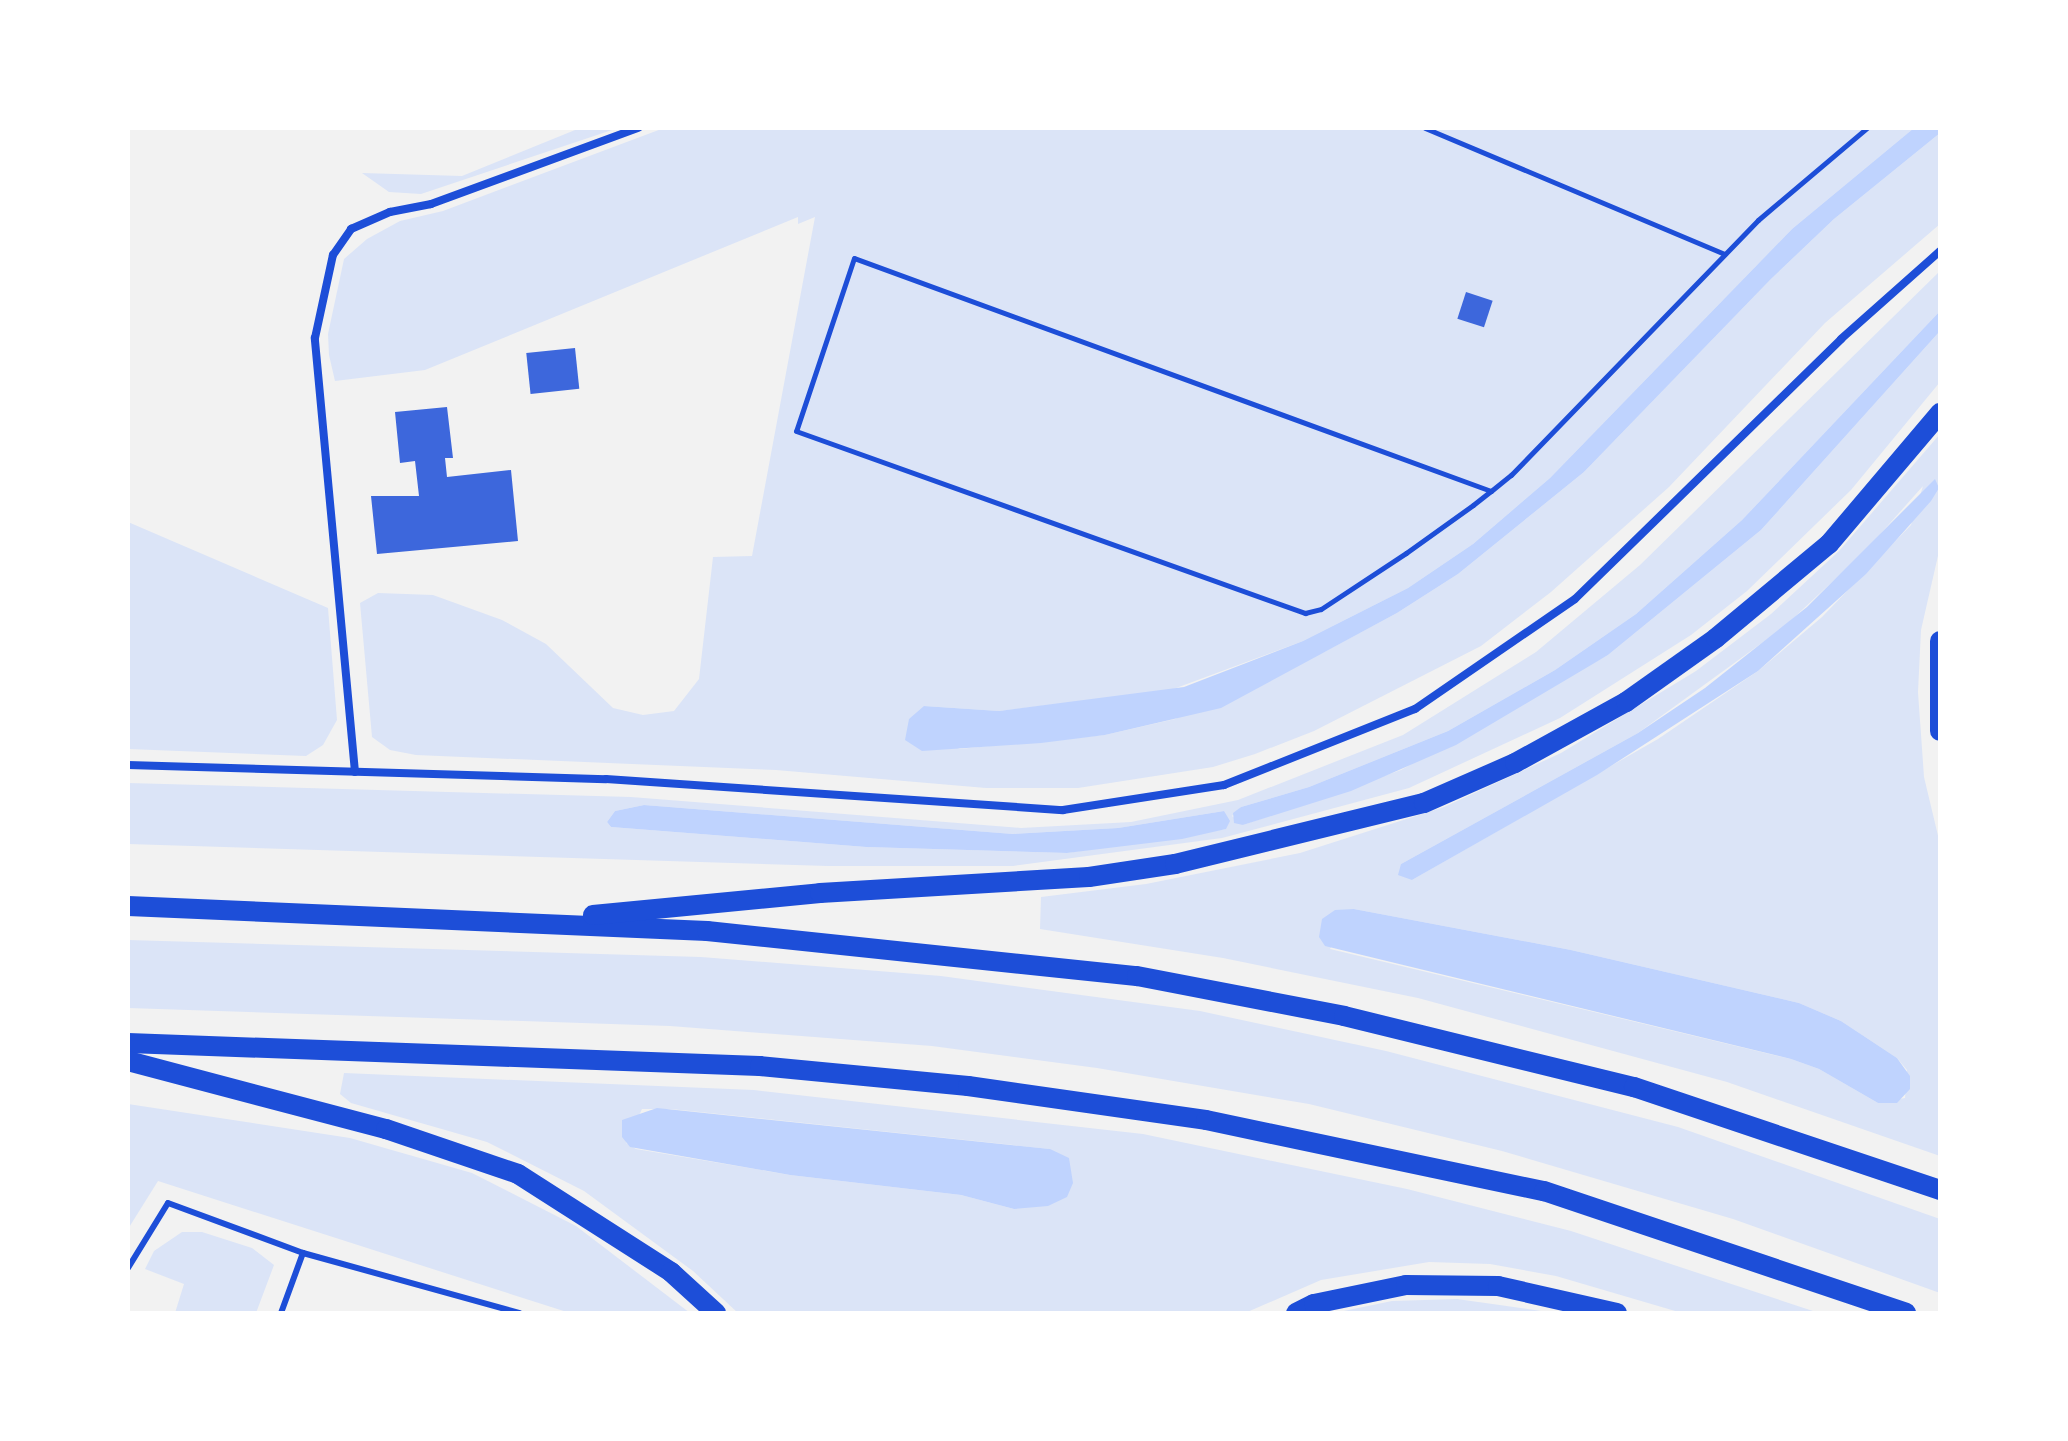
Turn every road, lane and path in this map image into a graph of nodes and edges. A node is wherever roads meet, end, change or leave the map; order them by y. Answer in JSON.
{"nodes":[{"id":1,"x":638,"y":128,"type":"edge"},
{"id":2,"x":1425,"y":128,"type":"edge"},
{"id":3,"x":1867,"y":128,"type":"edge"},
{"id":4,"x":1940,"y":251,"type":"edge"},
{"id":5,"x":1725,"y":254,"type":"junction"},
{"id":6,"x":1940,"y":413,"type":"edge"},
{"id":7,"x":1491,"y":491,"type":"junction"},
{"id":8,"x":1940,"y":641,"type":"edge"},
{"id":9,"x":1940,"y":731,"type":"edge"},
{"id":10,"x":128,"y":765,"type":"edge"},
{"id":11,"x":355,"y":772,"type":"junction"},
{"id":12,"x":128,"y":906,"type":"edge"},
{"id":13,"x":525,"y":921,"type":"junction"},
{"id":14,"x":128,"y":1043,"type":"edge"},
{"id":15,"x":128,"y":1061,"type":"edge"},
{"id":16,"x":1940,"y":1190,"type":"edge"},
{"id":17,"x":303,"y":1253,"type":"junction"},
{"id":18,"x":128,"y":1268,"type":"edge"},
{"id":19,"x":281,"y":1313,"type":"edge"},
{"id":20,"x":520,"y":1313,"type":"edge"},
{"id":21,"x":716,"y":1313,"type":"edge"},
{"id":22,"x":1296,"y":1313,"type":"edge"},
{"id":23,"x":1617,"y":1313,"type":"edge"},
{"id":24,"x":1906,"y":1313,"type":"edge"}],
"edges":[{"from":1,"to":11,"type":"street"},
{"from":2,"to":5,"type":"path"},
{"from":3,"to":5,"type":"path"},
{"from":4,"to":11,"type":"street"},
{"from":5,"to":7,"type":"path"},
{"from":6,"to":13,"type":"main road"},
{"from":7,"to":7,"type":"path"},
{"from":8,"to":9,"type":"main road"},
{"from":10,"to":11,"type":"street"},
{"from":12,"to":13,"type":"main road"},
{"from":13,"to":16,"type":"main road"},
{"from":14,"to":24,"type":"main road"},
{"from":15,"to":21,"type":"main road"},
{"from":17,"to":18,"type":"lane"},
{"from":17,"to":19,"type":"lane"},
{"from":17,"to":20,"type":"lane"},
{"from":22,"to":23,"type":"main road"}]}
